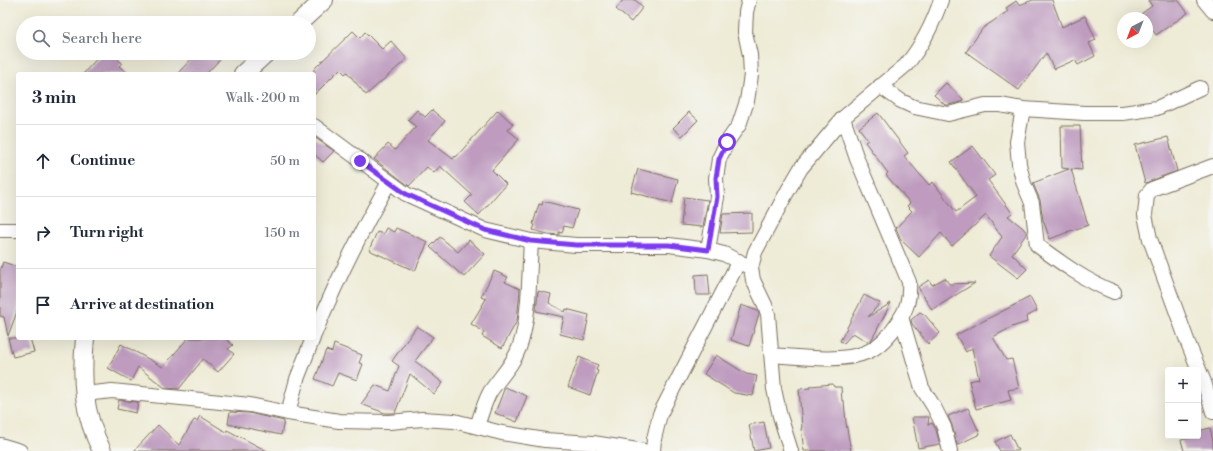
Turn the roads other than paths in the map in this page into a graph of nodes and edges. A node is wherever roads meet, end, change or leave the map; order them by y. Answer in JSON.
{"nodes":[{"id":1,"x":324,"y":0,"type":"edge"},
{"id":2,"x":749,"y":0,"type":"edge"},
{"id":3,"x":941,"y":0,"type":"edge"},
{"id":4,"x":1204,"y":0,"type":"edge"},
{"id":5,"x":1213,"y":11,"type":"edge"},
{"id":6,"x":307,"y":16,"type":"edge"},
{"id":7,"x":259,"y":60,"type":"edge"},
{"id":8,"x":248,"y":72,"type":"edge"},
{"id":9,"x":880,"y":86,"type":"junction"},
{"id":10,"x":1200,"y":88,"type":"dead end"},
{"id":11,"x":1023,"y":109,"type":"junction"},
{"id":12,"x":843,"y":118,"type":"junction"},
{"id":13,"x":316,"y":127,"type":"edge"},
{"id":14,"x":1213,"y":166,"type":"edge"},
{"id":15,"x":389,"y":182,"type":"junction"},
{"id":16,"x":0,"y":230,"type":"edge"},
{"id":17,"x":16,"y":230,"type":"edge"},
{"id":18,"x":531,"y":241,"type":"junction"},
{"id":19,"x":708,"y":250,"type":"junction"},
{"id":20,"x":739,"y":261,"type":"junction"},
{"id":21,"x":751,"y":268,"type":"junction"},
{"id":22,"x":1114,"y":292,"type":"dead end"},
{"id":23,"x":901,"y":317,"type":"junction"},
{"id":24,"x":316,"y":330,"type":"edge"},
{"id":25,"x":85,"y":340,"type":"edge"},
{"id":26,"x":312,"y":340,"type":"edge"},
{"id":27,"x":772,"y":355,"type":"junction"},
{"id":28,"x":1208,"y":379,"type":"edge"},
{"id":29,"x":84,"y":394,"type":"junction"},
{"id":30,"x":1213,"y":412,"type":"edge"},
{"id":31,"x":288,"y":413,"type":"junction"},
{"id":32,"x":477,"y":426,"type":"junction"},
{"id":33,"x":0,"y":445,"type":"edge"},
{"id":34,"x":20,"y":451,"type":"edge"},
{"id":35,"x":102,"y":451,"type":"edge"},
{"id":36,"x":644,"y":451,"type":"edge"},
{"id":37,"x":653,"y":451,"type":"edge"},
{"id":38,"x":791,"y":451,"type":"edge"},
{"id":39,"x":950,"y":451,"type":"edge"}],
"edges":[{"from":1,"to":6,"type":"street"},
{"from":2,"to":19,"type":"street"},
{"from":3,"to":9,"type":"street"},
{"from":4,"to":5,"type":"street"},
{"from":7,"to":8,"type":"street"},
{"from":9,"to":11,"type":"street"},
{"from":9,"to":12,"type":"street"},
{"from":10,"to":11,"type":"street"},
{"from":11,"to":22,"type":"street"},
{"from":12,"to":21,"type":"street"},
{"from":12,"to":23,"type":"street"},
{"from":13,"to":15,"type":"street"},
{"from":14,"to":28,"type":"street"},
{"from":15,"to":18,"type":"street"},
{"from":15,"to":24,"type":"street"},
{"from":16,"to":17,"type":"street"},
{"from":18,"to":19,"type":"street"},
{"from":18,"to":32,"type":"street"},
{"from":19,"to":20,"type":"street"},
{"from":20,"to":21,"type":"street"},
{"from":20,"to":37,"type":"street"},
{"from":21,"to":27,"type":"street"},
{"from":23,"to":27,"type":"street"},
{"from":23,"to":39,"type":"street"},
{"from":25,"to":29,"type":"street"},
{"from":26,"to":31,"type":"street"},
{"from":27,"to":38,"type":"street"},
{"from":28,"to":30,"type":"street"},
{"from":29,"to":31,"type":"street"},
{"from":29,"to":35,"type":"street"},
{"from":31,"to":32,"type":"street"},
{"from":32,"to":36,"type":"street"},
{"from":33,"to":34,"type":"street"}]}
